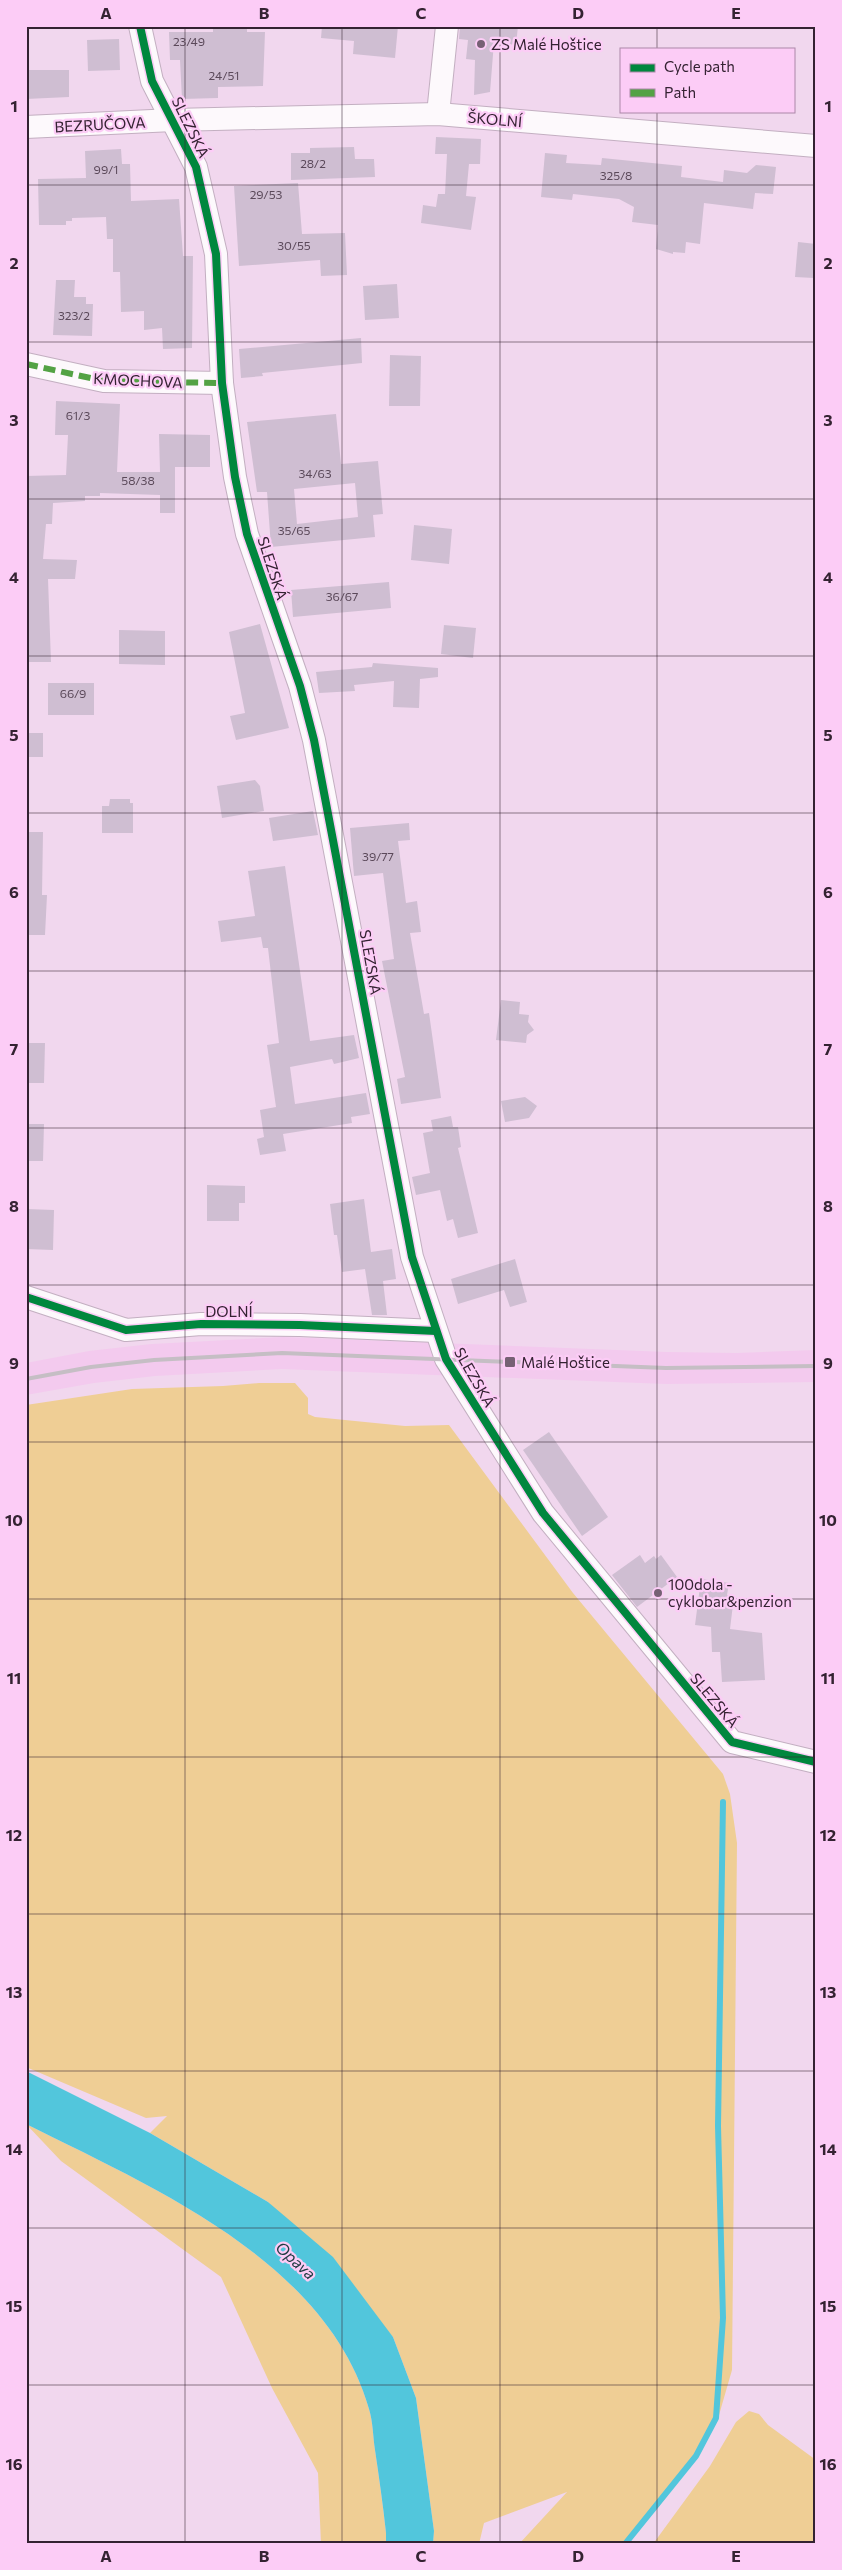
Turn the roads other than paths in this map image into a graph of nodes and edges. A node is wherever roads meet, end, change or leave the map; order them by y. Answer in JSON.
{"nodes":[{"id":1,"x":140,"y":26,"type":"edge"},
{"id":2,"x":447,"y":26,"type":"edge"},
{"id":3,"x":438,"y":114,"type":"junction"},
{"id":4,"x":173,"y":120,"type":"junction"},
{"id":5,"x":26,"y":127,"type":"edge"},
{"id":6,"x":816,"y":146,"type":"edge"},
{"id":7,"x":26,"y":364,"type":"edge"},
{"id":8,"x":222,"y":383,"type":"junction"},
{"id":9,"x":26,"y":1297,"type":"edge"},
{"id":10,"x":436,"y":1331,"type":"junction"},
{"id":11,"x":816,"y":1762,"type":"edge"}],
"edges":[{"from":1,"to":4,"type":"street","name":"SLEZSKÁ"},
{"from":2,"to":3,"type":"street"},
{"from":3,"to":4,"type":"street","name":"ŠKOLNÍ"},
{"from":3,"to":6,"type":"street","name":"ŠKOLNÍ"},
{"from":4,"to":5,"type":"street","name":"BEZRUČOVA"},
{"from":4,"to":8,"type":"street","name":"SLEZSKÁ"},
{"from":7,"to":8,"type":"street","name":"KMOCHOVA"},
{"from":8,"to":10,"type":"street","name":"SLEZSKÁ"},
{"from":9,"to":10,"type":"street","name":"DOLNÍ"},
{"from":10,"to":11,"type":"street","name":"SLEZSKÁ"}]}
